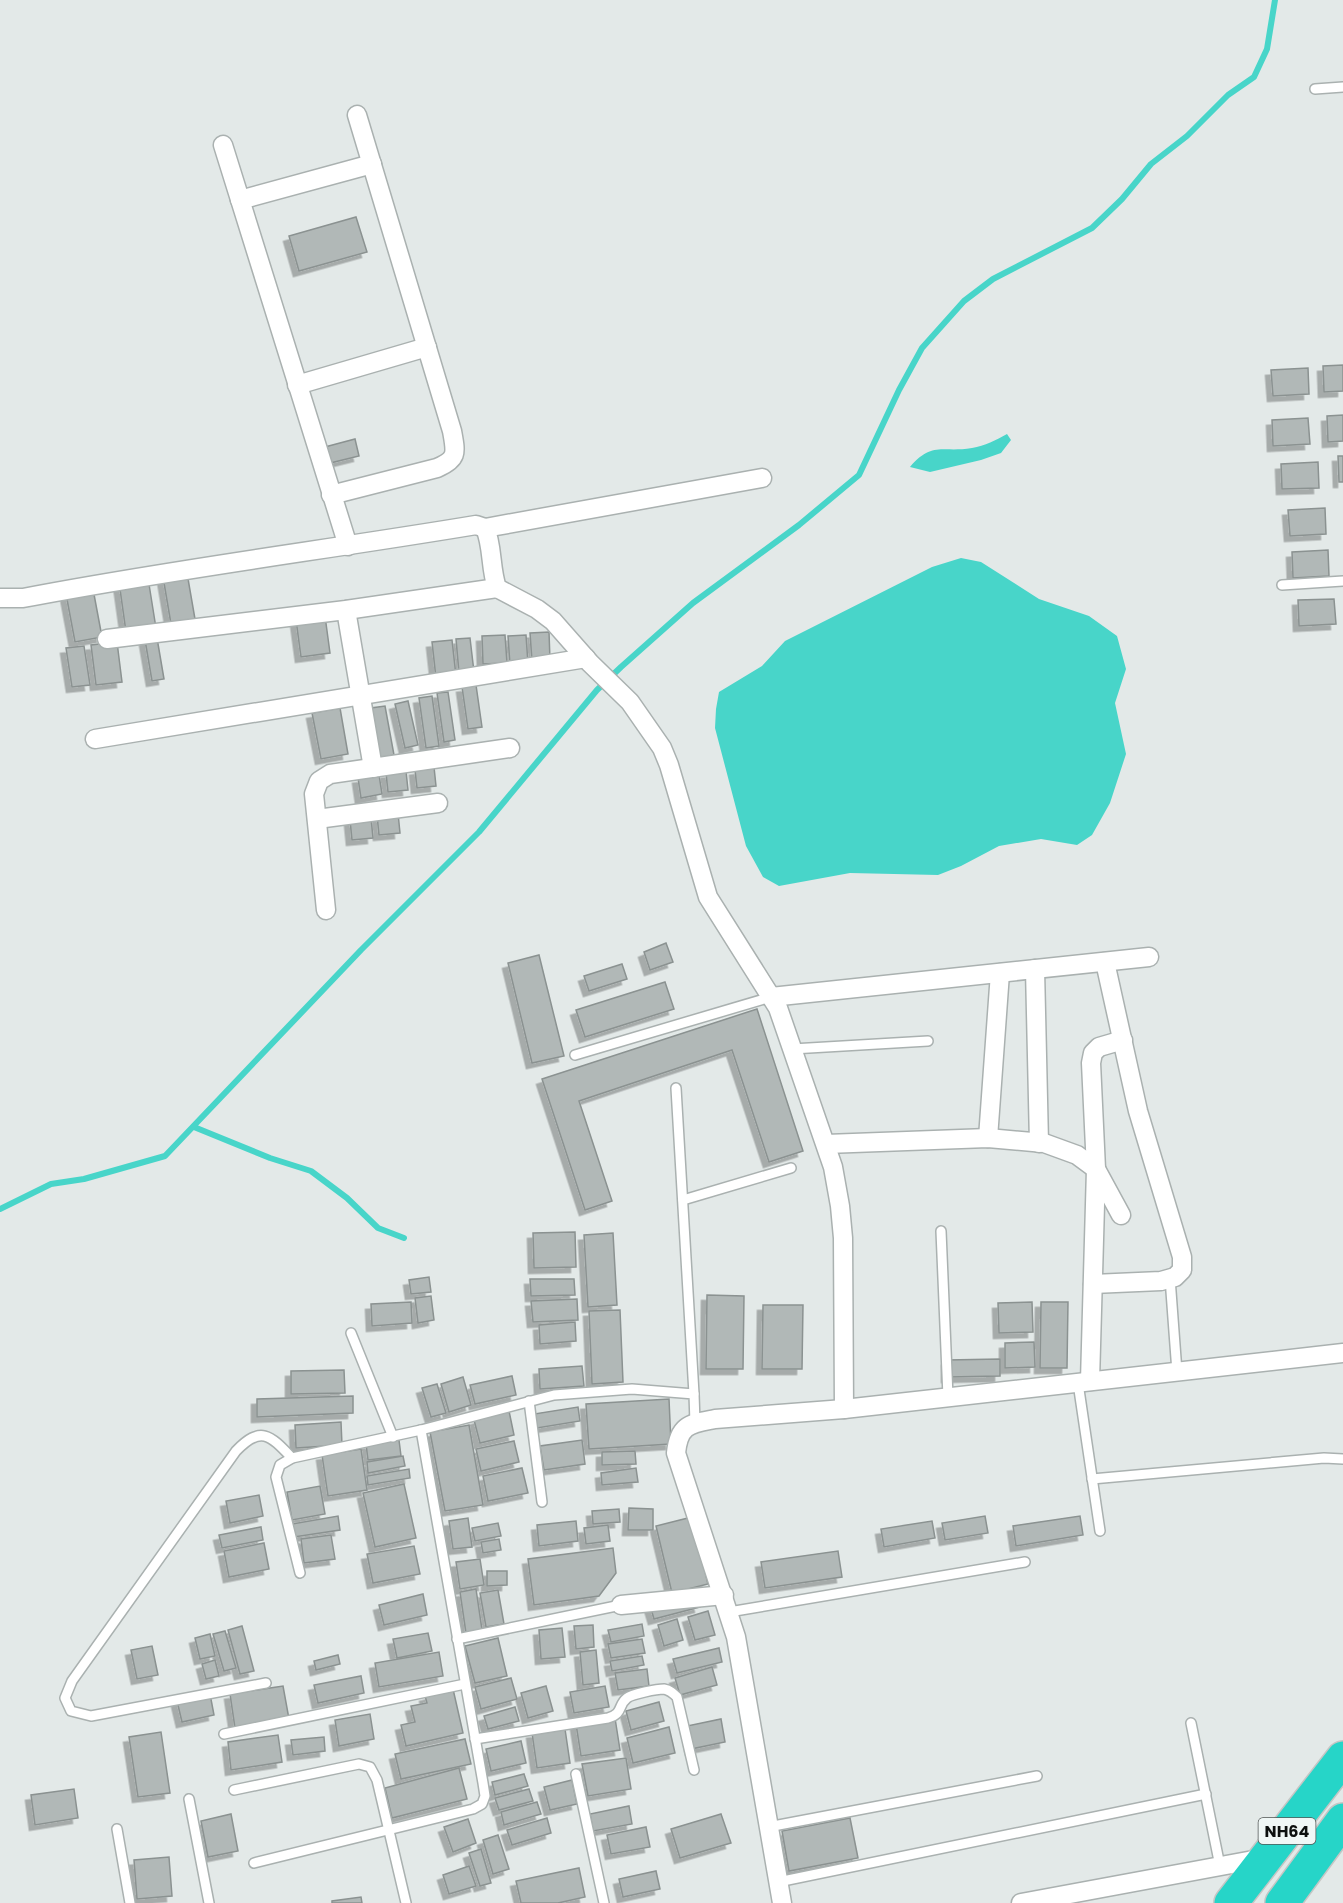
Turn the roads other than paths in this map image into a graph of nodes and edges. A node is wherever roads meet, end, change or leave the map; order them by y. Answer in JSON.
{"nodes":[{"id":1,"x":1343,"y":87,"type":"edge"},
{"id":2,"x":1315,"y":89,"type":"dead end"},
{"id":3,"x":357,"y":115,"type":"dead end"},
{"id":4,"x":223,"y":145,"type":"dead end"},
{"id":5,"x":372,"y":164,"type":"junction"},
{"id":6,"x":240,"y":200,"type":"junction"},
{"id":7,"x":427,"y":347,"type":"junction"},
{"id":8,"x":297,"y":385,"type":"junction"},
{"id":9,"x":762,"y":478,"type":"dead end"},
{"id":10,"x":332,"y":495,"type":"junction"},
{"id":11,"x":485,"y":528,"type":"junction"},
{"id":12,"x":348,"y":546,"type":"junction"},
{"id":13,"x":1343,"y":581,"type":"edge"},
{"id":14,"x":1282,"y":585,"type":"dead end"},
{"id":15,"x":497,"y":588,"type":"junction"},
{"id":16,"x":0,"y":598,"type":"edge"},
{"id":17,"x":346,"y":610,"type":"junction"},
{"id":18,"x":107,"y":639,"type":"dead end"},
{"id":19,"x":588,"y":660,"type":"junction"},
{"id":20,"x":360,"y":695,"type":"junction"},
{"id":21,"x":95,"y":739,"type":"dead end"},
{"id":22,"x":510,"y":747,"type":"dead end"},
{"id":23,"x":374,"y":768,"type":"junction"},
{"id":24,"x":438,"y":803,"type":"dead end"},
{"id":25,"x":317,"y":819,"type":"junction"},
{"id":26,"x":326,"y":910,"type":"dead end"},
{"id":27,"x":1149,"y":957,"type":"dead end"},
{"id":28,"x":1105,"y":962,"type":"junction"},
{"id":29,"x":1035,"y":969,"type":"junction"},
{"id":30,"x":1000,"y":973,"type":"junction"},
{"id":31,"x":771,"y":997,"type":"junction"},
{"id":32,"x":1123,"y":1040,"type":"junction"},
{"id":33,"x":928,"y":1041,"type":"dead end"},
{"id":34,"x":792,"y":1049,"type":"junction"},
{"id":35,"x":575,"y":1055,"type":"dead end"},
{"id":36,"x":676,"y":1088,"type":"dead end"},
{"id":37,"x":988,"y":1138,"type":"junction"},
{"id":38,"x":1039,"y":1143,"type":"junction"},
{"id":39,"x":826,"y":1144,"type":"junction"},
{"id":40,"x":791,"y":1168,"type":"dead end"},
{"id":41,"x":1096,"y":1169,"type":"junction"},
{"id":42,"x":682,"y":1200,"type":"junction"},
{"id":43,"x":1121,"y":1215,"type":"dead end"},
{"id":44,"x":941,"y":1231,"type":"dead end"},
{"id":45,"x":1170,"y":1278,"type":"junction"},
{"id":46,"x":1093,"y":1284,"type":"junction"},
{"id":47,"x":351,"y":1333,"type":"dead end"},
{"id":48,"x":1343,"y":1353,"type":"edge"},
{"id":49,"x":1177,"y":1372,"type":"junction"},
{"id":50,"x":1084,"y":1382,"type":"junction"},
{"id":51,"x":694,"y":1394,"type":"junction"},
{"id":52,"x":948,"y":1397,"type":"junction"},
{"id":53,"x":529,"y":1401,"type":"junction"},
{"id":54,"x":844,"y":1409,"type":"junction"},
{"id":55,"x":695,"y":1423,"type":"junction"},
{"id":56,"x":421,"y":1430,"type":"junction"},
{"id":57,"x":393,"y":1437,"type":"junction"},
{"id":58,"x":292,"y":1458,"type":"junction"},
{"id":59,"x":1343,"y":1459,"type":"edge"},
{"id":60,"x":1092,"y":1479,"type":"junction"},
{"id":61,"x":542,"y":1502,"type":"dead end"},
{"id":62,"x":1100,"y":1531,"type":"dead end"},
{"id":63,"x":1025,"y":1562,"type":"dead end"},
{"id":64,"x":300,"y":1573,"type":"dead end"},
{"id":65,"x":726,"y":1603,"type":"junction"},
{"id":66,"x":621,"y":1605,"type":"joint"},
{"id":67,"x":457,"y":1639,"type":"junction"},
{"id":68,"x":266,"y":1683,"type":"dead end"},
{"id":69,"x":465,"y":1684,"type":"junction"},
{"id":70,"x":1191,"y":1723,"type":"dead end"},
{"id":71,"x":225,"y":1734,"type":"dead end"},
{"id":72,"x":475,"y":1739,"type":"junction"},
{"id":73,"x":1343,"y":1758,"type":"edge"},
{"id":74,"x":694,"y":1770,"type":"dead end"},
{"id":75,"x":576,"y":1774,"type":"dead end"},
{"id":76,"x":1037,"y":1776,"type":"dead end"},
{"id":77,"x":234,"y":1790,"type":"dead end"},
{"id":78,"x":1206,"y":1794,"type":"junction"},
{"id":79,"x":189,"y":1799,"type":"dead end"},
{"id":80,"x":1343,"y":1820,"type":"edge"},
{"id":81,"x":768,"y":1827,"type":"junction"},
{"id":82,"x":117,"y":1829,"type":"dead end"},
{"id":83,"x":390,"y":1830,"type":"junction"},
{"id":84,"x":1332,"y":1848,"type":"edge"},
{"id":85,"x":1266,"y":1858,"type":"junction"},
{"id":86,"x":254,"y":1863,"type":"dead end"},
{"id":87,"x":1221,"y":1866,"type":"junction"},
{"id":88,"x":778,"y":1882,"type":"junction"},
{"id":89,"x":130,"y":1903,"type":"edge"},
{"id":90,"x":209,"y":1903,"type":"edge"},
{"id":91,"x":406,"y":1903,"type":"edge"},
{"id":92,"x":604,"y":1903,"type":"edge"},
{"id":93,"x":782,"y":1903,"type":"edge"},
{"id":94,"x":1021,"y":1903,"type":"edge"},
{"id":95,"x":1231,"y":1903,"type":"edge"},
{"id":96,"x":1282,"y":1903,"type":"edge"}],
"edges":[{"from":1,"to":2,"type":"lane"},
{"from":3,"to":5,"type":"street"},
{"from":4,"to":6,"type":"street"},
{"from":5,"to":6,"type":"street"},
{"from":5,"to":7,"type":"street"},
{"from":6,"to":8,"type":"street"},
{"from":7,"to":8,"type":"street"},
{"from":7,"to":10,"type":"street"},
{"from":8,"to":10,"type":"street"},
{"from":9,"to":11,"type":"street"},
{"from":10,"to":12,"type":"street"},
{"from":11,"to":12,"type":"street"},
{"from":11,"to":15,"type":"street"},
{"from":12,"to":16,"type":"street"},
{"from":13,"to":14,"type":"lane"},
{"from":15,"to":17,"type":"street"},
{"from":15,"to":19,"type":"street"},
{"from":17,"to":18,"type":"street"},
{"from":17,"to":20,"type":"street"},
{"from":19,"to":20,"type":"street"},
{"from":19,"to":31,"type":"street"},
{"from":20,"to":21,"type":"street"},
{"from":20,"to":23,"type":"street"},
{"from":22,"to":23,"type":"street"},
{"from":23,"to":25,"type":"street"},
{"from":24,"to":25,"type":"street"},
{"from":25,"to":26,"type":"street"},
{"from":27,"to":28,"type":"street"},
{"from":28,"to":29,"type":"street"},
{"from":28,"to":32,"type":"street"},
{"from":29,"to":30,"type":"street"},
{"from":29,"to":38,"type":"street"},
{"from":30,"to":31,"type":"street"},
{"from":30,"to":37,"type":"street"},
{"from":31,"to":34,"type":"street"},
{"from":31,"to":35,"type":"lane"},
{"from":32,"to":41,"type":"street"},
{"from":32,"to":45,"type":"street"},
{"from":33,"to":34,"type":"lane"},
{"from":34,"to":39,"type":"street"},
{"from":36,"to":42,"type":"lane"},
{"from":37,"to":38,"type":"street"},
{"from":37,"to":39,"type":"street"},
{"from":38,"to":41,"type":"street"},
{"from":39,"to":54,"type":"street"},
{"from":40,"to":42,"type":"lane"},
{"from":41,"to":43,"type":"street"},
{"from":41,"to":46,"type":"street"},
{"from":42,"to":51,"type":"lane"},
{"from":44,"to":52,"type":"lane"},
{"from":45,"to":46,"type":"street"},
{"from":45,"to":49,"type":"lane"},
{"from":46,"to":50,"type":"street"},
{"from":47,"to":57,"type":"lane"},
{"from":48,"to":49,"type":"street"},
{"from":49,"to":50,"type":"street"},
{"from":50,"to":52,"type":"street"},
{"from":50,"to":60,"type":"lane"},
{"from":51,"to":53,"type":"lane"},
{"from":51,"to":55,"type":"lane"},
{"from":52,"to":54,"type":"street"},
{"from":53,"to":56,"type":"lane"},
{"from":53,"to":61,"type":"lane"},
{"from":54,"to":55,"type":"street"},
{"from":55,"to":65,"type":"street"},
{"from":56,"to":57,"type":"lane"},
{"from":56,"to":67,"type":"lane"},
{"from":57,"to":58,"type":"lane"},
{"from":58,"to":64,"type":"lane"},
{"from":58,"to":68,"type":"lane"},
{"from":59,"to":60,"type":"lane"},
{"from":60,"to":62,"type":"lane"},
{"from":63,"to":65,"type":"lane"},
{"from":65,"to":66,"type":"street"},
{"from":65,"to":81,"type":"street"},
{"from":66,"to":67,"type":"lane"},
{"from":67,"to":69,"type":"lane"},
{"from":69,"to":71,"type":"lane"},
{"from":69,"to":72,"type":"lane"},
{"from":70,"to":78,"type":"lane"},
{"from":72,"to":74,"type":"lane"},
{"from":72,"to":83,"type":"lane"},
{"from":73,"to":85,"type":"highway","number":"NH64"},
{"from":75,"to":92,"type":"lane"},
{"from":76,"to":81,"type":"lane"},
{"from":77,"to":83,"type":"lane"},
{"from":78,"to":87,"type":"lane"},
{"from":78,"to":88,"type":"lane"},
{"from":79,"to":90,"type":"lane"},
{"from":80,"to":84,"type":"highway","number":"NH64"},
{"from":81,"to":88,"type":"street"},
{"from":82,"to":89,"type":"lane"},
{"from":83,"to":86,"type":"lane"},
{"from":83,"to":91,"type":"lane"},
{"from":84,"to":96,"type":"highway","number":"NH64"},
{"from":85,"to":87,"type":"street"},
{"from":85,"to":95,"type":"highway","number":"NH64"},
{"from":87,"to":94,"type":"street"},
{"from":88,"to":93,"type":"street"}]}
